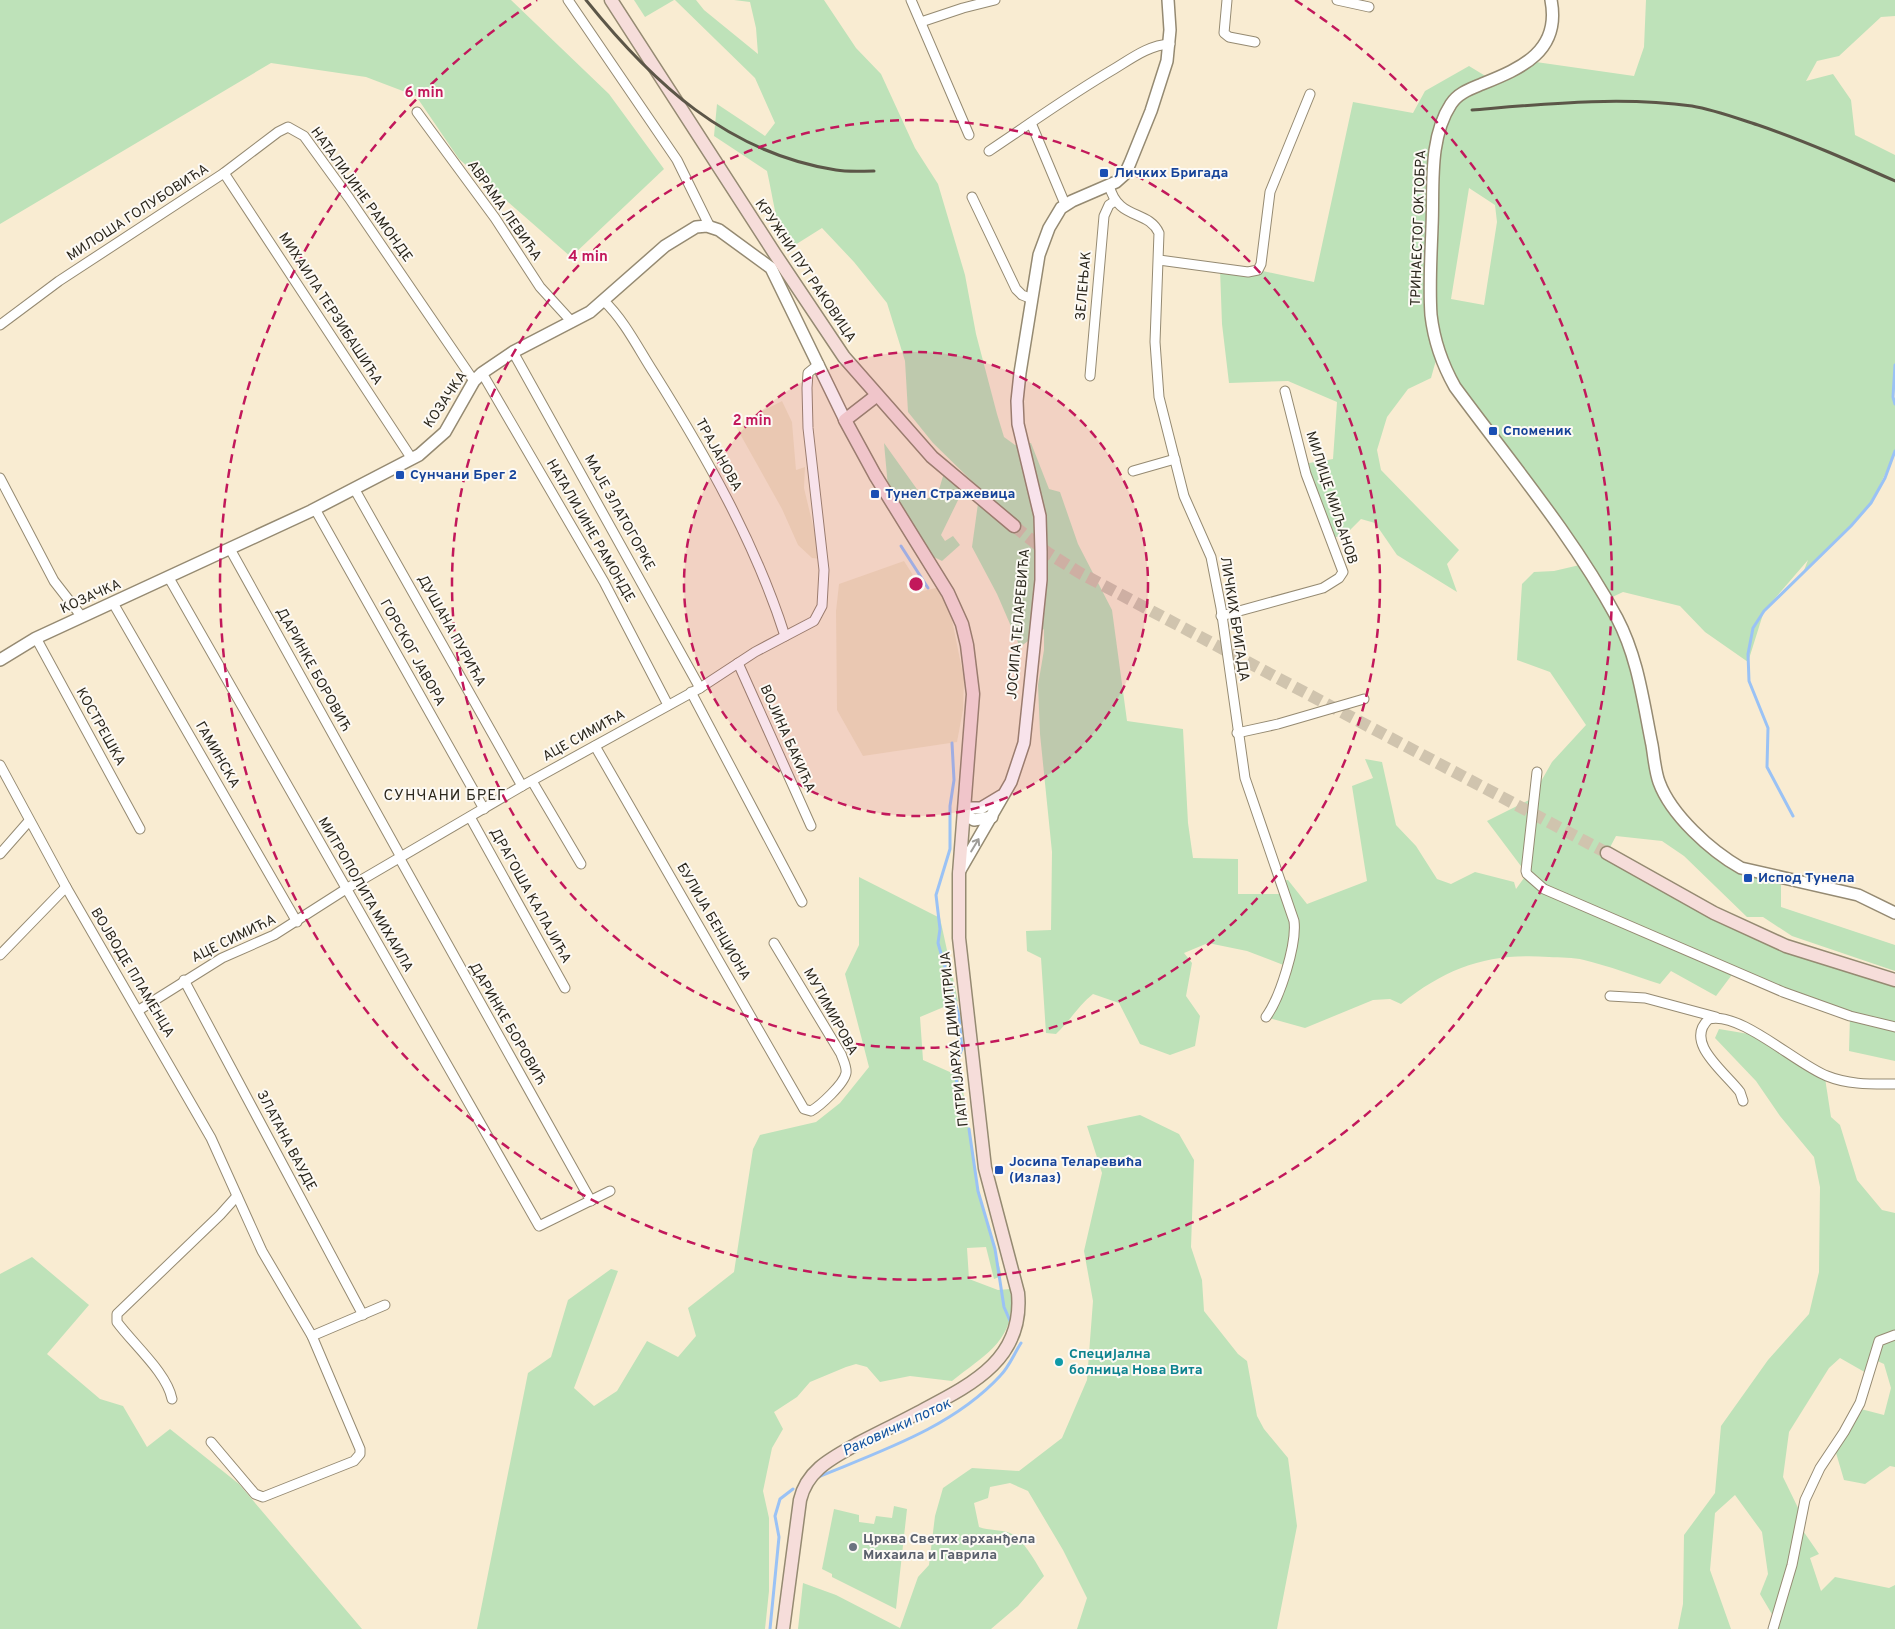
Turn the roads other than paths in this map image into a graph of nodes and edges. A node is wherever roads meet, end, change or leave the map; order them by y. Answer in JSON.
{"nodes":[{"id":1,"x":568,"y":0,"type":"edge"},
{"id":2,"x":611,"y":0,"type":"edge"},
{"id":3,"x":911,"y":0,"type":"edge"},
{"id":4,"x":995,"y":0,"type":"edge"},
{"id":5,"x":1168,"y":0,"type":"edge"},
{"id":6,"x":1226,"y":0,"type":"edge"},
{"id":7,"x":1338,"y":0,"type":"edge"},
{"id":8,"x":1551,"y":0,"type":"edge"},
{"id":9,"x":979,"y":2,"type":"edge"},
{"id":10,"x":1369,"y":7,"type":"dead end"},
{"id":11,"x":921,"y":22,"type":"junction"},
{"id":12,"x":1255,"y":42,"type":"dead end"},
{"id":13,"x":1170,"y":44,"type":"junction"},
{"id":14,"x":1310,"y":94,"type":"dead end"},
{"id":15,"x":417,"y":112,"type":"dead end"},
{"id":16,"x":1031,"y":123,"type":"junction"},
{"id":17,"x":292,"y":128,"type":"joint"},
{"id":18,"x":968,"y":135,"type":"dead end"},
{"id":19,"x":989,"y":151,"type":"dead end"},
{"id":20,"x":224,"y":173,"type":"junction"},
{"id":21,"x":1109,"y":185,"type":"junction"},
{"id":22,"x":972,"y":197,"type":"dead end"},
{"id":23,"x":1115,"y":201,"type":"junction"},
{"id":24,"x":1065,"y":204,"type":"junction"},
{"id":25,"x":710,"y":227,"type":"junction"},
{"id":26,"x":1159,"y":260,"type":"junction"},
{"id":27,"x":1032,"y":299,"type":"junction"},
{"id":28,"x":604,"y":301,"type":"junction"},
{"id":29,"x":572,"y":322,"type":"junction"},
{"id":30,"x":0,"y":325,"type":"edge"},
{"id":31,"x":514,"y":352,"type":"junction"},
{"id":32,"x":819,"y":364,"type":"junction"},
{"id":33,"x":1090,"y":376,"type":"dead end"},
{"id":34,"x":478,"y":377,"type":"junction"},
{"id":35,"x":1285,"y":391,"type":"dead end"},
{"id":36,"x":876,"y":396,"type":"junction"},
{"id":37,"x":845,"y":420,"type":"junction"},
{"id":38,"x":412,"y":459,"type":"junction"},
{"id":39,"x":1175,"y":459,"type":"junction"},
{"id":40,"x":1133,"y":471,"type":"dead end"},
{"id":41,"x":0,"y":478,"type":"edge"},
{"id":42,"x":355,"y":490,"type":"junction"},
{"id":43,"x":315,"y":509,"type":"junction"},
{"id":44,"x":1014,"y":526,"type":"tunnel mouth"},
{"id":45,"x":230,"y":549,"type":"junction"},
{"id":46,"x":169,"y":578,"type":"junction"},
{"id":47,"x":113,"y":603,"type":"junction"},
{"id":48,"x":1221,"y":616,"type":"junction"},
{"id":49,"x":82,"y":617,"type":"junction"},
{"id":50,"x":785,"y":636,"type":"junction"},
{"id":51,"x":36,"y":638,"type":"junction"},
{"id":52,"x":0,"y":660,"type":"edge"},
{"id":53,"x":738,"y":663,"type":"junction"},
{"id":54,"x":700,"y":688,"type":"junction"},
{"id":55,"x":691,"y":692,"type":"junction"},
{"id":56,"x":1364,"y":700,"type":"dead end"},
{"id":57,"x":668,"y":705,"type":"junction"},
{"id":58,"x":1237,"y":732,"type":"junction"},
{"id":59,"x":595,"y":746,"type":"junction"},
{"id":60,"x":0,"y":765,"type":"edge"},
{"id":61,"x":1537,"y":772,"type":"dead end"},
{"id":62,"x":532,"y":781,"type":"junction"},
{"id":63,"x":522,"y":786,"type":"junction"},
{"id":64,"x":1005,"y":793,"type":"junction"},
{"id":65,"x":484,"y":809,"type":"junction"},
{"id":66,"x":964,"y":811,"type":"junction"},
{"id":67,"x":470,"y":817,"type":"junction"},
{"id":68,"x":992,"y":817,"type":"junction"},
{"id":69,"x":30,"y":821,"type":"junction"},
{"id":70,"x":811,"y":826,"type":"dead end"},
{"id":71,"x":140,"y":829,"type":"dead end"},
{"id":72,"x":1607,"y":853,"type":"tunnel mouth"},
{"id":73,"x":0,"y":854,"type":"edge"},
{"id":74,"x":401,"y":858,"type":"junction"},
{"id":75,"x":580,"y":864,"type":"dead end"},
{"id":76,"x":958,"y":874,"type":"junction"},
{"id":77,"x":66,"y":887,"type":"junction"},
{"id":78,"x":346,"y":889,"type":"junction"},
{"id":79,"x":802,"y":902,"type":"dead end"},
{"id":80,"x":1895,"y":913,"type":"edge"},
{"id":81,"x":297,"y":922,"type":"junction"},
{"id":82,"x":774,"y":943,"type":"dead end"},
{"id":83,"x":0,"y":955,"type":"edge"},
{"id":84,"x":184,"y":980,"type":"junction"},
{"id":85,"x":1895,"y":980,"type":"edge"},
{"id":86,"x":565,"y":988,"type":"dead end"},
{"id":87,"x":1610,"y":996,"type":"dead end"},
{"id":88,"x":139,"y":1010,"type":"junction"},
{"id":89,"x":1266,"y":1017,"type":"dead end"},
{"id":90,"x":1716,"y":1017,"type":"junction"},
{"id":91,"x":1895,"y":1027,"type":"edge"},
{"id":92,"x":1895,"y":1084,"type":"edge"},
{"id":93,"x":1743,"y":1101,"type":"dead end"},
{"id":94,"x":808,"y":1110,"type":"joint"},
{"id":95,"x":610,"y":1191,"type":"dead end"},
{"id":96,"x":237,"y":1196,"type":"junction"},
{"id":97,"x":591,"y":1201,"type":"junction"},
{"id":98,"x":385,"y":1305,"type":"dead end"},
{"id":99,"x":363,"y":1315,"type":"junction"},
{"id":100,"x":1895,"y":1335,"type":"edge"},
{"id":101,"x":312,"y":1336,"type":"junction"},
{"id":102,"x":172,"y":1399,"type":"dead end"},
{"id":103,"x":211,"y":1442,"type":"dead end"},
{"id":104,"x":782,"y":1629,"type":"edge"},
{"id":105,"x":1772,"y":1629,"type":"edge"}],
"edges":[{"from":1,"to":25,"type":"street"},
{"from":2,"to":36,"type":"main road","name":"КРУЖНИ ПУТ РАКОВИЦА"},
{"from":3,"to":11,"type":"street"},
{"from":4,"to":9,"type":"street"},
{"from":5,"to":13,"type":"street"},
{"from":6,"to":12,"type":"street"},
{"from":7,"to":10,"type":"street"},
{"from":8,"to":80,"type":"street","name":"ТРИНАЕСТОГ ОКТОБРА"},
{"from":9,"to":11,"type":"street"},
{"from":11,"to":18,"type":"street"},
{"from":13,"to":16,"type":"street"},
{"from":13,"to":21,"type":"street"},
{"from":14,"to":26,"type":"street"},
{"from":15,"to":29,"type":"street","name":"АВРАМА ЛЕВИЋА"},
{"from":16,"to":19,"type":"street"},
{"from":16,"to":24,"type":"street"},
{"from":17,"to":20,"type":"street","name":"МИЛОША ГОЛУБОВИЋА"},
{"from":17,"to":34,"type":"street","name":"НАТАЛИЈИНЕ РАМОНДЕ"},
{"from":20,"to":30,"type":"street","name":"МИЛОША ГОЛУБОВИЋА"},
{"from":20,"to":38,"type":"street","name":"МИХАИЛА ТЕРЗИБАШИЋА"},
{"from":21,"to":23,"type":"street"},
{"from":21,"to":24,"type":"street"},
{"from":22,"to":27,"type":"street"},
{"from":23,"to":26,"type":"street","name":"ЛИЧКИХ БРИГАДА"},
{"from":23,"to":33,"type":"street","name":"ЗЕЛЕЊАК"},
{"from":24,"to":27,"type":"street","name":"ЈОСИПА ТЕЛАРЕВИЋА"},
{"from":25,"to":28,"type":"street","name":"КОЗАЧКА"},
{"from":25,"to":32,"type":"street"},
{"from":26,"to":39,"type":"street","name":"ЛИЧКИХ БРИГАДА"},
{"from":27,"to":64,"type":"street","name":"ЈОСИПА ТЕЛАРЕВИЋА"},
{"from":28,"to":29,"type":"street","name":"КОЗАЧКА"},
{"from":28,"to":50,"type":"street","name":"ТРАЈАНОВА"},
{"from":29,"to":31,"type":"street","name":"КОЗАЧКА"},
{"from":31,"to":34,"type":"street","name":"КОЗАЧКА"},
{"from":31,"to":54,"type":"street","name":"МАЈЕ ЗЛАТОГОРКЕ"},
{"from":32,"to":37,"type":"street","name":"ПАТРИЈАРХА ДИМИТРИЈА"},
{"from":32,"to":50,"type":"street","name":"АЦЕ СИМИЋА"},
{"from":34,"to":38,"type":"street","name":"КОЗАЧКА"},
{"from":34,"to":57,"type":"street","name":"НАТАЛИЈИНЕ РАМОНДЕ"},
{"from":35,"to":48,"type":"street","name":"МИЛИЦЕ МИЉАНОВ"},
{"from":36,"to":37,"type":"main road"},
{"from":36,"to":44,"type":"main road","name":"КРУЖНИ ПУТ РАКОВИЦА"},
{"from":37,"to":66,"type":"main road","name":"ПАТРИЈАРХА ДИМИТРИЈА"},
{"from":38,"to":42,"type":"street","name":"КОЗАЧКА"},
{"from":39,"to":40,"type":"street"},
{"from":39,"to":48,"type":"street","name":"ЛИЧКИХ БРИГАДА"},
{"from":41,"to":49,"type":"street"},
{"from":42,"to":43,"type":"street","name":"КОЗАЧКА"},
{"from":42,"to":63,"type":"street","name":"ДУШАНА ПУРИЋА"},
{"from":43,"to":45,"type":"street","name":"КОЗАЧКА"},
{"from":43,"to":65,"type":"street","name":"ГОРСКОГ ЈАВОРА"},
{"from":45,"to":46,"type":"street","name":"КОЗАЧКА"},
{"from":45,"to":74,"type":"street","name":"ДАРИНКЕ БОРОВИЋ"},
{"from":46,"to":47,"type":"street","name":"КОЗАЧКА"},
{"from":46,"to":78,"type":"street","name":"МИТРОПОЛИТА МИХАИЛА"},
{"from":47,"to":49,"type":"street","name":"КОЗАЧКА"},
{"from":47,"to":81,"type":"street","name":"ГАМИНСКА"},
{"from":48,"to":58,"type":"street","name":"ЛИЧКИХ БРИГАДА"},
{"from":49,"to":51,"type":"street","name":"КОЗАЧКА"},
{"from":50,"to":53,"type":"street","name":"АЦЕ СИМИЋА"},
{"from":51,"to":52,"type":"street","name":"КОЗАЧКА"},
{"from":51,"to":71,"type":"street","name":"КОСТРЕШКА"},
{"from":53,"to":54,"type":"street","name":"АЦЕ СИМИЋА"},
{"from":53,"to":70,"type":"street","name":"ВОЈИНА БАКИЋА"},
{"from":54,"to":55,"type":"street","name":"АЦЕ СИМИЋА"},
{"from":55,"to":57,"type":"street","name":"АЦЕ СИМИЋА"},
{"from":55,"to":79,"type":"street"},
{"from":56,"to":58,"type":"street"},
{"from":57,"to":59,"type":"street","name":"АЦЕ СИМИЋА"},
{"from":58,"to":89,"type":"street","name":"ЛИЧКИХ БРИГАДА"},
{"from":59,"to":62,"type":"street","name":"АЦЕ СИМИЋА"},
{"from":59,"to":94,"type":"street","name":"БУЛИЈА БЕНЦИОНА"},
{"from":60,"to":69,"type":"street","name":"ВОЈВОДЕ ПЛАМЕНЦА"},
{"from":61,"to":91,"type":"street"},
{"from":62,"to":63,"type":"street","name":"АЦЕ СИМИЋА"},
{"from":62,"to":75,"type":"street"},
{"from":63,"to":65,"type":"street","name":"АЦЕ СИМИЋА"},
{"from":64,"to":66,"type":"street"},
{"from":64,"to":68,"type":"street","name":"ЈОСИПА ТЕЛАРЕВИЋА"},
{"from":65,"to":67,"type":"street","name":"АЦЕ СИМИЋА"},
{"from":66,"to":68,"type":"street"},
{"from":66,"to":76,"type":"main road","name":"ПАТРИЈАРХА ДИМИТРИЈА"},
{"from":67,"to":74,"type":"street","name":"АЦЕ СИМИЋА"},
{"from":67,"to":86,"type":"street","name":"ДРАГОША КАЛАЈИЋА"},
{"from":76,"to":68,"type":"street","name":"ЈОСИПА ТЕЛАРЕВИЋА","one_way":true},
{"from":69,"to":73,"type":"street"},
{"from":69,"to":77,"type":"street","name":"ВОЈВОДЕ ПЛАМЕНЦА"},
{"from":72,"to":85,"type":"main road"},
{"from":74,"to":78,"type":"street","name":"АЦЕ СИМИЋА"},
{"from":74,"to":97,"type":"street","name":"ДАРИНКЕ БОРОВИЋ"},
{"from":76,"to":104,"type":"main road","name":"ПАТРИЈАРХА ДИМИТРИЈА"},
{"from":77,"to":83,"type":"street"},
{"from":77,"to":88,"type":"street","name":"ВОЈВОДЕ ПЛАМЕНЦА"},
{"from":78,"to":81,"type":"street","name":"АЦЕ СИМИЋА"},
{"from":78,"to":97,"type":"street","name":"МИТРОПОЛИТА МИХАИЛА"},
{"from":81,"to":84,"type":"street","name":"АЦЕ СИМИЋА"},
{"from":82,"to":94,"type":"street","name":"МУТИМИРОВА"},
{"from":84,"to":88,"type":"street","name":"АЦЕ СИМИЋА"},
{"from":84,"to":99,"type":"street","name":"ЗЛАТАНА ВАУДЕ"},
{"from":87,"to":90,"type":"street"},
{"from":88,"to":96,"type":"street","name":"ВОЈВОДЕ ПЛАМЕНЦА"},
{"from":90,"to":92,"type":"street"},
{"from":90,"to":93,"type":"street"},
{"from":95,"to":97,"type":"street"},
{"from":96,"to":101,"type":"street","name":"ВОЈВОДЕ ПЛАМЕНЦА"},
{"from":96,"to":102,"type":"street"},
{"from":98,"to":99,"type":"street"},
{"from":99,"to":101,"type":"street"},
{"from":100,"to":105,"type":"street"},
{"from":101,"to":103,"type":"street","name":"ВОЈВОДЕ ПЛАМЕНЦА"}]}
